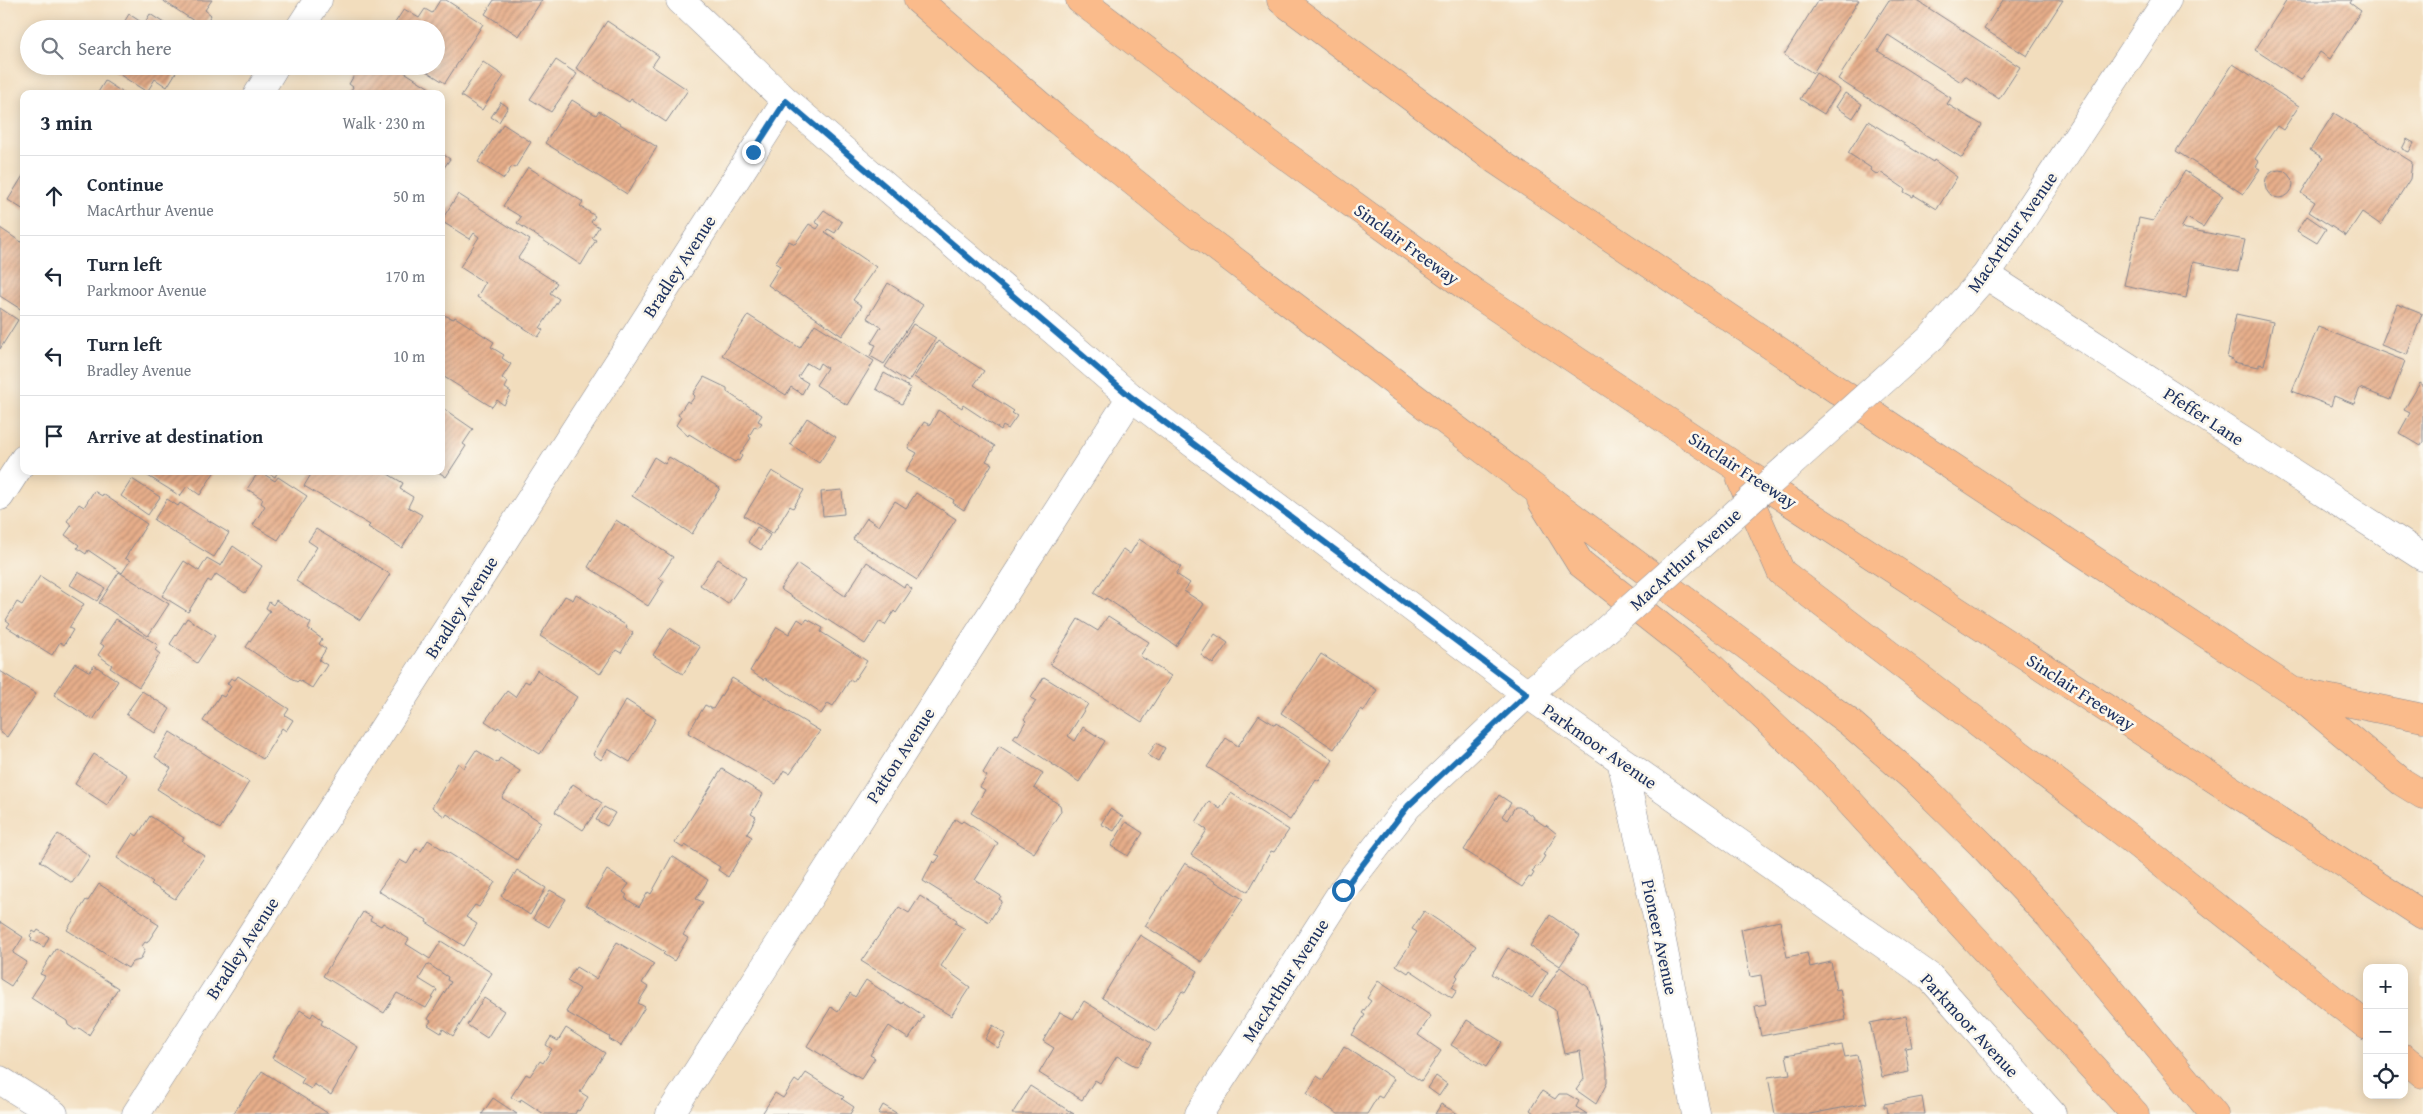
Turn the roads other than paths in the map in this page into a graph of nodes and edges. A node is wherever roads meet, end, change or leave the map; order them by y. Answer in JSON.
{"nodes":[{"id":1,"x":318,"y":0,"type":"edge"},
{"id":2,"x":680,"y":0,"type":"edge"},
{"id":3,"x":918,"y":0,"type":"edge"},
{"id":4,"x":1080,"y":0,"type":"edge"},
{"id":5,"x":1281,"y":0,"type":"edge"},
{"id":6,"x":2167,"y":0,"type":"edge"},
{"id":7,"x":305,"y":20,"type":"edge"},
{"id":8,"x":270,"y":75,"type":"edge"},
{"id":9,"x":260,"y":90,"type":"edge"},
{"id":10,"x":786,"y":101,"type":"junction"},
{"id":11,"x":1986,"y":276,"type":"junction"},
{"id":12,"x":1131,"y":397,"type":"junction"},
{"id":13,"x":20,"y":465,"type":"edge"},
{"id":14,"x":1735,"y":466,"type":"junction"},
{"id":15,"x":1534,"y":488,"type":"junction"},
{"id":16,"x":0,"y":496,"type":"edge"},
{"id":17,"x":2423,"y":557,"type":"edge"},
{"id":18,"x":2294,"y":692,"type":"junction"},
{"id":19,"x":1527,"y":694,"type":"junction"},
{"id":20,"x":2423,"y":718,"type":"edge"},
{"id":21,"x":1621,"y":760,"type":"junction"},
{"id":22,"x":2423,"y":795,"type":"edge"},
{"id":23,"x":2423,"y":916,"type":"edge"},
{"id":24,"x":2363,"y":1023,"type":"edge"},
{"id":25,"x":2408,"y":1061,"type":"edge"},
{"id":26,"x":2423,"y":1074,"type":"edge"},
{"id":27,"x":0,"y":1080,"type":"edge"},
{"id":28,"x":54,"y":1114,"type":"edge"},
{"id":29,"x":136,"y":1114,"type":"edge"},
{"id":30,"x":670,"y":1114,"type":"edge"},
{"id":31,"x":1199,"y":1114,"type":"edge"},
{"id":32,"x":1696,"y":1114,"type":"edge"},
{"id":33,"x":2052,"y":1114,"type":"edge"},
{"id":34,"x":2135,"y":1114,"type":"edge"},
{"id":35,"x":2214,"y":1114,"type":"edge"}],
"edges":[{"from":1,"to":7,"type":"street"},
{"from":2,"to":10,"type":"street","name":"Parkmoor Avenue"},
{"from":3,"to":15,"type":"highway"},
{"from":4,"to":14,"type":"highway","name":"Sinclair Freeway"},
{"from":5,"to":18,"type":"highway"},
{"from":6,"to":11,"type":"street","name":"MacArthur Avenue"},
{"from":8,"to":9,"type":"street"},
{"from":10,"to":12,"type":"street","name":"Parkmoor Avenue"},
{"from":10,"to":29,"type":"street","name":"Bradley Avenue"},
{"from":11,"to":17,"type":"street","name":"Pfeffer Lane"},
{"from":11,"to":19,"type":"street","name":"MacArthur Avenue","bridge":true},
{"from":12,"to":19,"type":"street","name":"Parkmoor Avenue"},
{"from":12,"to":30,"type":"street","name":"Patton Avenue"},
{"from":13,"to":16,"type":"street"},
{"from":14,"to":23,"type":"highway","name":"Sinclair Freeway"},
{"from":14,"to":24,"type":"highway"},
{"from":15,"to":34,"type":"highway"},
{"from":15,"to":35,"type":"highway"},
{"from":18,"to":20,"type":"highway"},
{"from":18,"to":22,"type":"highway"},
{"from":19,"to":21,"type":"street","name":"Parkmoor Avenue"},
{"from":19,"to":31,"type":"street","name":"MacArthur Avenue"},
{"from":21,"to":32,"type":"street","name":"Pioneer Avenue"},
{"from":21,"to":33,"type":"street","name":"Parkmoor Avenue"},
{"from":25,"to":26,"type":"highway"},
{"from":27,"to":28,"type":"street"}]}
